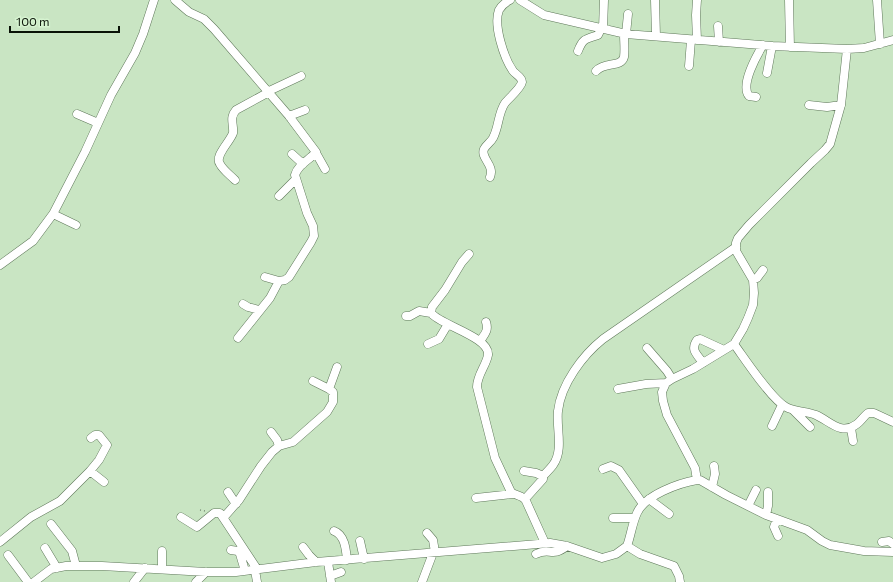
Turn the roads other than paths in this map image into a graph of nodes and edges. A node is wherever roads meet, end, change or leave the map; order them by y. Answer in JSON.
{"nodes":[{"id":1,"x":154,"y":0,"type":"edge"},
{"id":2,"x":175,"y":0,"type":"edge"},
{"id":3,"x":510,"y":0,"type":"edge"},
{"id":4,"x":520,"y":0,"type":"edge"},
{"id":5,"x":604,"y":0,"type":"edge"},
{"id":6,"x":655,"y":0,"type":"edge"},
{"id":7,"x":698,"y":0,"type":"edge"},
{"id":8,"x":789,"y":0,"type":"edge"},
{"id":9,"x":876,"y":0,"type":"edge"},
{"id":10,"x":628,"y":14,"type":"dead end"},
{"id":11,"x":718,"y":26,"type":"dead end"},
{"id":12,"x":602,"y":29,"type":"junction"},
{"id":13,"x":625,"y":34,"type":"junction"},
{"id":14,"x":656,"y":36,"type":"junction"},
{"id":15,"x":694,"y":40,"type":"junction"},
{"id":16,"x":893,"y":40,"type":"edge"},
{"id":17,"x":719,"y":42,"type":"junction"},
{"id":18,"x":880,"y":44,"type":"junction"},
{"id":19,"x":763,"y":45,"type":"junction"},
{"id":20,"x":772,"y":46,"type":"junction"},
{"id":21,"x":790,"y":47,"type":"junction"},
{"id":22,"x":847,"y":49,"type":"junction"},
{"id":23,"x":578,"y":50,"type":"dead end"},
{"id":24,"x":689,"y":66,"type":"dead end"},
{"id":25,"x":596,"y":71,"type":"dead end"},
{"id":26,"x":767,"y":73,"type":"dead end"},
{"id":27,"x":301,"y":76,"type":"dead end"},
{"id":28,"x":269,"y":92,"type":"junction"},
{"id":29,"x":756,"y":97,"type":"dead end"},
{"id":30,"x":810,"y":105,"type":"dead end"},
{"id":31,"x":841,"y":105,"type":"junction"},
{"id":32,"x":305,"y":110,"type":"dead end"},
{"id":33,"x":76,"y":114,"type":"dead end"},
{"id":34,"x":289,"y":116,"type":"junction"},
{"id":35,"x":98,"y":123,"type":"junction"},
{"id":36,"x":316,"y":153,"type":"junction"},
{"id":37,"x":292,"y":154,"type":"dead end"},
{"id":38,"x":303,"y":164,"type":"junction"},
{"id":39,"x":326,"y":169,"type":"dead end"},
{"id":40,"x":490,"y":177,"type":"dead end"},
{"id":41,"x":296,"y":179,"type":"junction"},
{"id":42,"x":235,"y":180,"type":"dead end"},
{"id":43,"x":279,"y":196,"type":"dead end"},
{"id":44,"x":53,"y":214,"type":"junction"},
{"id":45,"x":76,"y":225,"type":"dead end"},
{"id":46,"x":736,"y":247,"type":"junction"},
{"id":47,"x":469,"y":254,"type":"dead end"},
{"id":48,"x":0,"y":265,"type":"edge"},
{"id":49,"x":764,"y":270,"type":"dead end"},
{"id":50,"x":265,"y":276,"type":"dead end"},
{"id":51,"x":753,"y":280,"type":"junction"},
{"id":52,"x":279,"y":281,"type":"junction"},
{"id":53,"x":243,"y":304,"type":"dead end"},
{"id":54,"x":259,"y":310,"type":"junction"},
{"id":55,"x":431,"y":314,"type":"junction"},
{"id":56,"x":406,"y":316,"type":"dead end"},
{"id":57,"x":486,"y":322,"type":"dead end"},
{"id":58,"x":448,"y":324,"type":"junction"},
{"id":59,"x":238,"y":338,"type":"dead end"},
{"id":60,"x":480,"y":341,"type":"junction"},
{"id":61,"x":428,"y":344,"type":"dead end"},
{"id":62,"x":734,"y":344,"type":"junction"},
{"id":63,"x":647,"y":348,"type":"dead end"},
{"id":64,"x":724,"y":350,"type":"junction"},
{"id":65,"x":703,"y":363,"type":"junction"},
{"id":66,"x":337,"y":367,"type":"dead end"},
{"id":67,"x":313,"y":381,"type":"dead end"},
{"id":68,"x":669,"y":381,"type":"junction"},
{"id":69,"x":330,"y":388,"type":"junction"},
{"id":70,"x":618,"y":389,"type":"dead end"},
{"id":71,"x":782,"y":405,"type":"junction"},
{"id":72,"x":793,"y":410,"type":"junction"},
{"id":73,"x":893,"y":422,"type":"edge"},
{"id":74,"x":772,"y":426,"type":"dead end"},
{"id":75,"x":810,"y":427,"type":"dead end"},
{"id":76,"x":851,"y":428,"type":"junction"},
{"id":77,"x":270,"y":432,"type":"dead end"},
{"id":78,"x":91,"y":438,"type":"dead end"},
{"id":79,"x":853,"y":441,"type":"dead end"},
{"id":80,"x":279,"y":446,"type":"junction"},
{"id":81,"x":714,"y":466,"type":"dead end"},
{"id":82,"x":603,"y":469,"type":"dead end"},
{"id":83,"x":90,"y":471,"type":"junction"},
{"id":84,"x":524,"y":471,"type":"dead end"},
{"id":85,"x":543,"y":476,"type":"junction"},
{"id":86,"x":697,"y":480,"type":"junction"},
{"id":87,"x":104,"y":482,"type":"dead end"},
{"id":88,"x":712,"y":487,"type":"junction"},
{"id":89,"x":756,"y":490,"type":"dead end"},
{"id":90,"x":228,"y":492,"type":"dead end"},
{"id":91,"x":768,"y":492,"type":"dead end"},
{"id":92,"x":514,"y":494,"type":"junction"},
{"id":93,"x":476,"y":498,"type":"dead end"},
{"id":94,"x":525,"y":499,"type":"junction"},
{"id":95,"x":646,"y":501,"type":"junction"},
{"id":96,"x":236,"y":504,"type":"junction"},
{"id":97,"x":748,"y":506,"type":"junction"},
{"id":98,"x":669,"y":514,"type":"dead end"},
{"id":99,"x":766,"y":515,"type":"junction"},
{"id":100,"x":224,"y":516,"type":"junction"},
{"id":101,"x":181,"y":517,"type":"dead end"},
{"id":102,"x":613,"y":518,"type":"dead end"},
{"id":103,"x":634,"y":518,"type":"junction"},
{"id":104,"x":777,"y":519,"type":"junction"},
{"id":105,"x":51,"y":524,"type":"dead end"},
{"id":106,"x":334,"y":531,"type":"dead end"},
{"id":107,"x":427,"y":533,"type":"dead end"},
{"id":108,"x":778,"y":536,"type":"dead end"},
{"id":109,"x":360,"y":541,"type":"dead end"},
{"id":110,"x":0,"y":542,"type":"edge"},
{"id":111,"x":882,"y":542,"type":"dead end"},
{"id":112,"x":545,"y":543,"type":"junction"},
{"id":113,"x":893,"y":544,"type":"edge"},
{"id":114,"x":567,"y":546,"type":"junction"},
{"id":115,"x":627,"y":546,"type":"junction"},
{"id":116,"x":302,"y":547,"type":"dead end"},
{"id":117,"x":45,"y":548,"type":"dead end"},
{"id":118,"x":230,"y":550,"type":"dead end"},
{"id":119,"x":162,"y":551,"type":"dead end"},
{"id":120,"x":893,"y":552,"type":"edge"},
{"id":121,"x":434,"y":553,"type":"junction"},
{"id":122,"x":536,"y":554,"type":"dead end"},
{"id":123,"x":8,"y":555,"type":"dead end"},
{"id":124,"x":364,"y":558,"type":"junction"},
{"id":125,"x":347,"y":560,"type":"junction"},
{"id":126,"x":316,"y":562,"type":"junction"},
{"id":127,"x":328,"y":562,"type":"junction"},
{"id":128,"x":76,"y":566,"type":"junction"},
{"id":129,"x":57,"y":568,"type":"junction"},
{"id":130,"x":145,"y":568,"type":"junction"},
{"id":131,"x":162,"y":569,"type":"junction"},
{"id":132,"x":256,"y":570,"type":"junction"},
{"id":133,"x":245,"y":571,"type":"junction"},
{"id":134,"x":206,"y":572,"type":"junction"},
{"id":135,"x":341,"y":572,"type":"dead end"},
{"id":136,"x":331,"y":579,"type":"edge"},
{"id":137,"x":28,"y":582,"type":"edge"},
{"id":138,"x":34,"y":582,"type":"edge"},
{"id":139,"x":134,"y":582,"type":"edge"},
{"id":140,"x":196,"y":582,"type":"edge"},
{"id":141,"x":257,"y":582,"type":"edge"},
{"id":142,"x":422,"y":582,"type":"edge"},
{"id":143,"x":680,"y":582,"type":"edge"}],
"edges":[{"from":1,"to":35,"type":"street"},
{"from":2,"to":28,"type":"street"},
{"from":3,"to":40,"type":"street"},
{"from":4,"to":12,"type":"street"},
{"from":5,"to":12,"type":"street"},
{"from":6,"to":14,"type":"street"},
{"from":7,"to":15,"type":"street"},
{"from":8,"to":21,"type":"street"},
{"from":9,"to":18,"type":"street"},
{"from":10,"to":13,"type":"street"},
{"from":11,"to":17,"type":"street"},
{"from":12,"to":13,"type":"street"},
{"from":12,"to":23,"type":"street"},
{"from":13,"to":14,"type":"street"},
{"from":13,"to":25,"type":"street"},
{"from":14,"to":15,"type":"street"},
{"from":15,"to":17,"type":"street"},
{"from":15,"to":24,"type":"street"},
{"from":16,"to":18,"type":"street"},
{"from":17,"to":19,"type":"street"},
{"from":18,"to":22,"type":"street"},
{"from":19,"to":20,"type":"street"},
{"from":19,"to":29,"type":"street"},
{"from":20,"to":21,"type":"street"},
{"from":20,"to":26,"type":"street"},
{"from":21,"to":22,"type":"street"},
{"from":22,"to":31,"type":"street"},
{"from":27,"to":28,"type":"street"},
{"from":28,"to":34,"type":"street"},
{"from":28,"to":42,"type":"street"},
{"from":30,"to":31,"type":"street"},
{"from":31,"to":46,"type":"street"},
{"from":32,"to":34,"type":"street"},
{"from":33,"to":35,"type":"street"},
{"from":34,"to":36,"type":"street"},
{"from":35,"to":44,"type":"street"},
{"from":36,"to":38,"type":"street"},
{"from":36,"to":39,"type":"street"},
{"from":37,"to":38,"type":"street"},
{"from":38,"to":41,"type":"street"},
{"from":41,"to":43,"type":"street"},
{"from":41,"to":52,"type":"street"},
{"from":44,"to":45,"type":"street"},
{"from":44,"to":48,"type":"street"},
{"from":46,"to":51,"type":"street"},
{"from":46,"to":85,"type":"street"},
{"from":47,"to":55,"type":"street"},
{"from":49,"to":51,"type":"street"},
{"from":50,"to":52,"type":"street"},
{"from":51,"to":62,"type":"street"},
{"from":52,"to":54,"type":"street"},
{"from":53,"to":54,"type":"street"},
{"from":54,"to":59,"type":"street"},
{"from":55,"to":56,"type":"street"},
{"from":55,"to":58,"type":"street"},
{"from":57,"to":60,"type":"street"},
{"from":58,"to":60,"type":"street"},
{"from":58,"to":61,"type":"street"},
{"from":60,"to":92,"type":"street"},
{"from":62,"to":64,"type":"street"},
{"from":62,"to":71,"type":"street"},
{"from":63,"to":68,"type":"street"},
{"from":64,"to":65,"type":"street"},
{"from":64,"to":65,"type":"street"},
{"from":65,"to":68,"type":"street"},
{"from":66,"to":69,"type":"street"},
{"from":67,"to":69,"type":"street"},
{"from":68,"to":70,"type":"street"},
{"from":68,"to":86,"type":"street"},
{"from":69,"to":80,"type":"street"},
{"from":71,"to":72,"type":"street"},
{"from":71,"to":74,"type":"street"},
{"from":72,"to":75,"type":"street"},
{"from":72,"to":76,"type":"street"},
{"from":73,"to":76,"type":"street"},
{"from":76,"to":79,"type":"street"},
{"from":77,"to":80,"type":"street"},
{"from":78,"to":83,"type":"street"},
{"from":80,"to":96,"type":"street"},
{"from":81,"to":88,"type":"street"},
{"from":82,"to":95,"type":"street"},
{"from":83,"to":87,"type":"street"},
{"from":83,"to":110,"type":"street"},
{"from":84,"to":85,"type":"street"},
{"from":85,"to":94,"type":"street"},
{"from":86,"to":88,"type":"street"},
{"from":86,"to":95,"type":"street"},
{"from":88,"to":97,"type":"street"},
{"from":89,"to":97,"type":"street"},
{"from":90,"to":96,"type":"street"},
{"from":91,"to":99,"type":"street"},
{"from":92,"to":93,"type":"street"},
{"from":92,"to":94,"type":"street"},
{"from":94,"to":112,"type":"street"},
{"from":95,"to":98,"type":"street"},
{"from":95,"to":103,"type":"street"},
{"from":96,"to":100,"type":"street"},
{"from":97,"to":99,"type":"street"},
{"from":99,"to":104,"type":"street"},
{"from":100,"to":101,"type":"street"},
{"from":100,"to":132,"type":"street"},
{"from":102,"to":103,"type":"street"},
{"from":103,"to":115,"type":"street"},
{"from":104,"to":108,"type":"street"},
{"from":104,"to":120,"type":"street"},
{"from":105,"to":128,"type":"street"},
{"from":106,"to":125,"type":"street"},
{"from":107,"to":121,"type":"street"},
{"from":109,"to":124,"type":"street"},
{"from":111,"to":113,"type":"street"},
{"from":112,"to":114,"type":"street"},
{"from":112,"to":121,"type":"street"},
{"from":114,"to":115,"type":"street"},
{"from":114,"to":122,"type":"street"},
{"from":115,"to":143,"type":"street"},
{"from":116,"to":126,"type":"street"},
{"from":117,"to":129,"type":"street"},
{"from":118,"to":133,"type":"street"},
{"from":119,"to":131,"type":"street"},
{"from":121,"to":124,"type":"street"},
{"from":121,"to":142,"type":"street"},
{"from":123,"to":137,"type":"street"},
{"from":124,"to":125,"type":"street"},
{"from":125,"to":127,"type":"street"},
{"from":126,"to":127,"type":"street"},
{"from":126,"to":132,"type":"street"},
{"from":127,"to":136,"type":"street"},
{"from":128,"to":129,"type":"street"},
{"from":128,"to":130,"type":"street"},
{"from":129,"to":138,"type":"street"},
{"from":130,"to":131,"type":"street"},
{"from":130,"to":139,"type":"street"},
{"from":131,"to":134,"type":"street"},
{"from":132,"to":133,"type":"street"},
{"from":132,"to":141,"type":"street"},
{"from":133,"to":134,"type":"street"},
{"from":134,"to":140,"type":"street"},
{"from":135,"to":136,"type":"street"}]}
